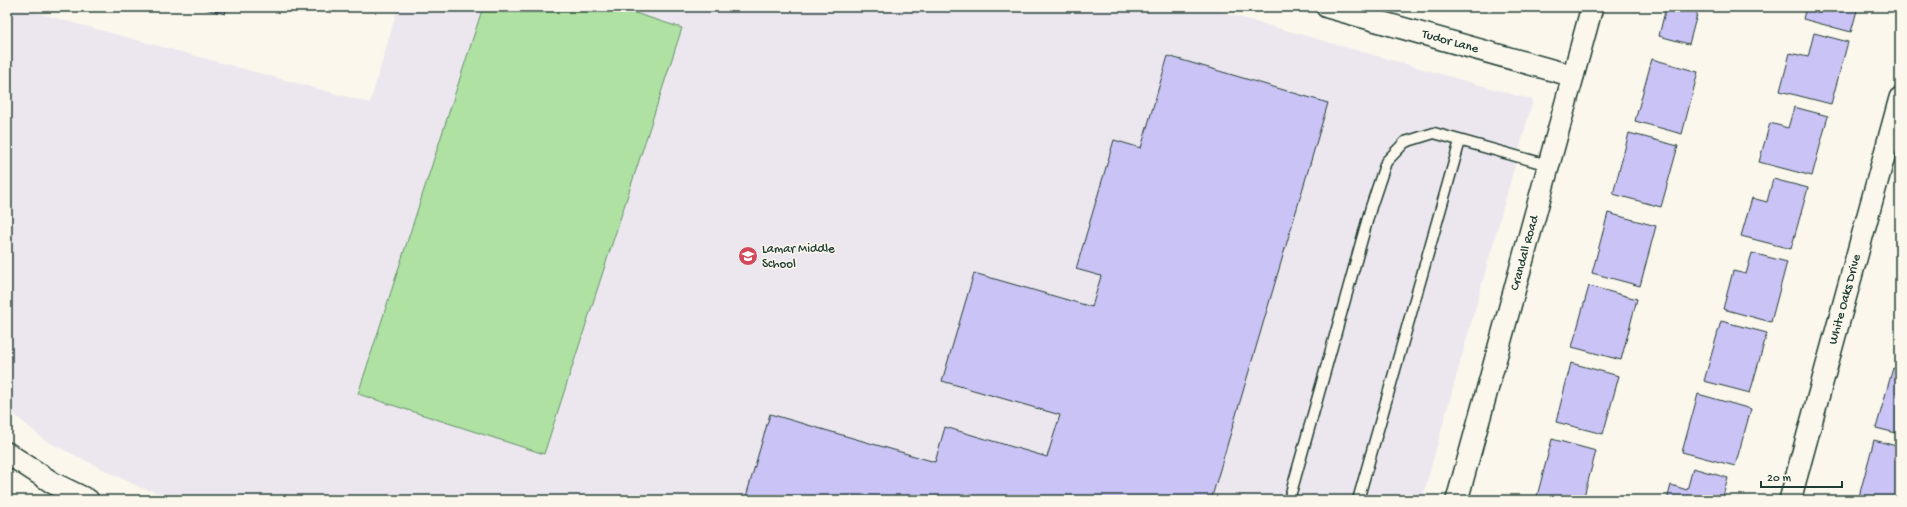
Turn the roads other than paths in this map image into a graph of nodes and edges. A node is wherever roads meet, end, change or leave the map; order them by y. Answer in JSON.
{"nodes":[{"id":1,"x":1327,"y":7,"type":"edge"},
{"id":2,"x":1592,"y":7,"type":"edge"},
{"id":3,"x":1573,"y":76,"type":"junction"},
{"id":4,"x":1900,"y":98,"type":"edge"},
{"id":5,"x":1460,"y":141,"type":"junction"},
{"id":6,"x":1548,"y":165,"type":"junction"},
{"id":7,"x":7,"y":453,"type":"edge"},
{"id":8,"x":88,"y":500,"type":"edge"},
{"id":9,"x":1288,"y":500,"type":"edge"},
{"id":10,"x":1358,"y":500,"type":"edge"},
{"id":11,"x":1457,"y":500,"type":"edge"},
{"id":12,"x":1790,"y":500,"type":"edge"}],
"edges":[{"from":1,"to":3,"type":"street","name":"Tudor Lane"},
{"from":2,"to":3,"type":"street","name":"Crandall Road"},
{"from":3,"to":6,"type":"street","name":"Crandall Road"},
{"from":4,"to":12,"type":"street","name":"White Oaks Drive"},
{"from":5,"to":6,"type":"lane"},
{"from":5,"to":9,"type":"lane"},
{"from":5,"to":10,"type":"lane"},
{"from":6,"to":11,"type":"street","name":"Crandall Road"},
{"from":7,"to":8,"type":"street"}]}
